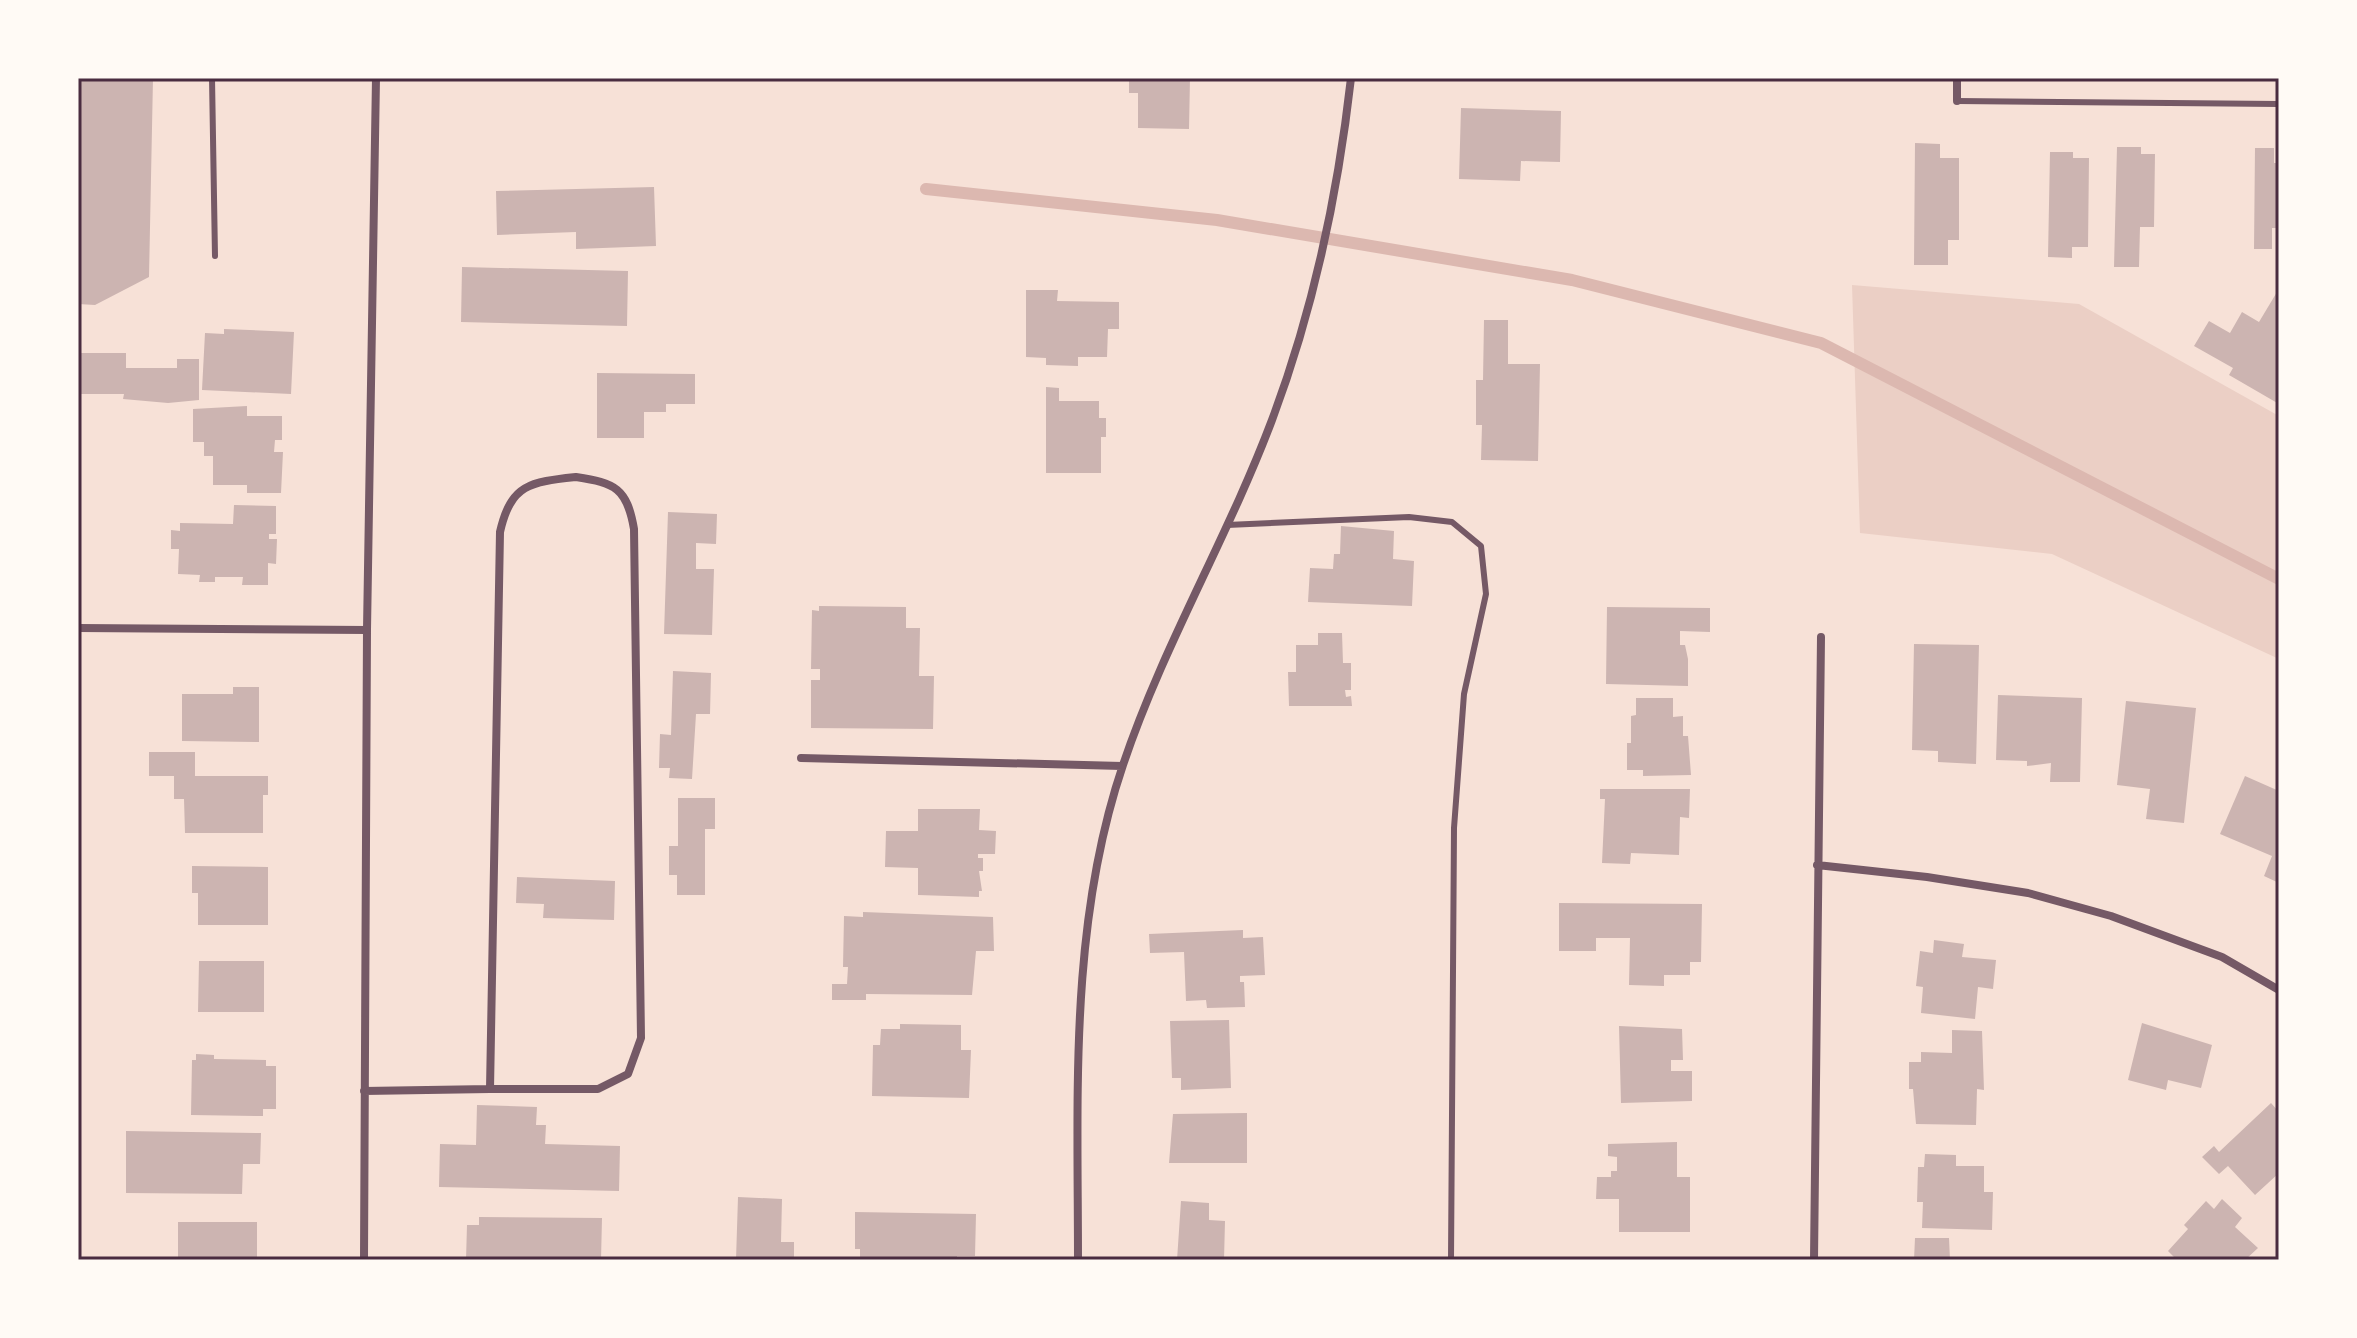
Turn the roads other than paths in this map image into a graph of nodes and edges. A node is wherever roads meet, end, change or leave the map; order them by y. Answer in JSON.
{"nodes":[{"id":1,"x":212,"y":78,"type":"edge"},
{"id":2,"x":376,"y":78,"type":"edge"},
{"id":3,"x":1351,"y":78,"type":"edge"},
{"id":4,"x":1957,"y":78,"type":"edge"},
{"id":5,"x":1957,"y":101,"type":"joint"},
{"id":6,"x":2279,"y":104,"type":"edge"},
{"id":7,"x":215,"y":256,"type":"dead end"},
{"id":8,"x":1225,"y":526,"type":"junction"},
{"id":9,"x":78,"y":628,"type":"edge"},
{"id":10,"x":367,"y":630,"type":"junction"},
{"id":11,"x":1821,"y":637,"type":"dead end"},
{"id":12,"x":801,"y":758,"type":"dead end"},
{"id":13,"x":1122,"y":766,"type":"junction"},
{"id":14,"x":1817,"y":865,"type":"junction"},
{"id":15,"x":2279,"y":990,"type":"edge"},
{"id":16,"x":490,"y":1089,"type":"junction"},
{"id":17,"x":364,"y":1091,"type":"junction"},
{"id":18,"x":364,"y":1260,"type":"edge"},
{"id":19,"x":1078,"y":1260,"type":"edge"},
{"id":20,"x":1451,"y":1260,"type":"edge"},
{"id":21,"x":1814,"y":1260,"type":"edge"}],
"edges":[{"from":1,"to":7,"type":"lane"},
{"from":2,"to":10,"type":"street"},
{"from":3,"to":8,"type":"street"},
{"from":4,"to":5,"type":"street"},
{"from":5,"to":6,"type":"lane"},
{"from":8,"to":13,"type":"street"},
{"from":8,"to":20,"type":"lane"},
{"from":9,"to":10,"type":"street"},
{"from":10,"to":17,"type":"street"},
{"from":11,"to":14,"type":"street"},
{"from":12,"to":13,"type":"street"},
{"from":13,"to":19,"type":"street"},
{"from":14,"to":15,"type":"street"},
{"from":14,"to":21,"type":"street"},
{"from":16,"to":16,"type":"street"},
{"from":16,"to":17,"type":"street"},
{"from":17,"to":18,"type":"street"}]}
